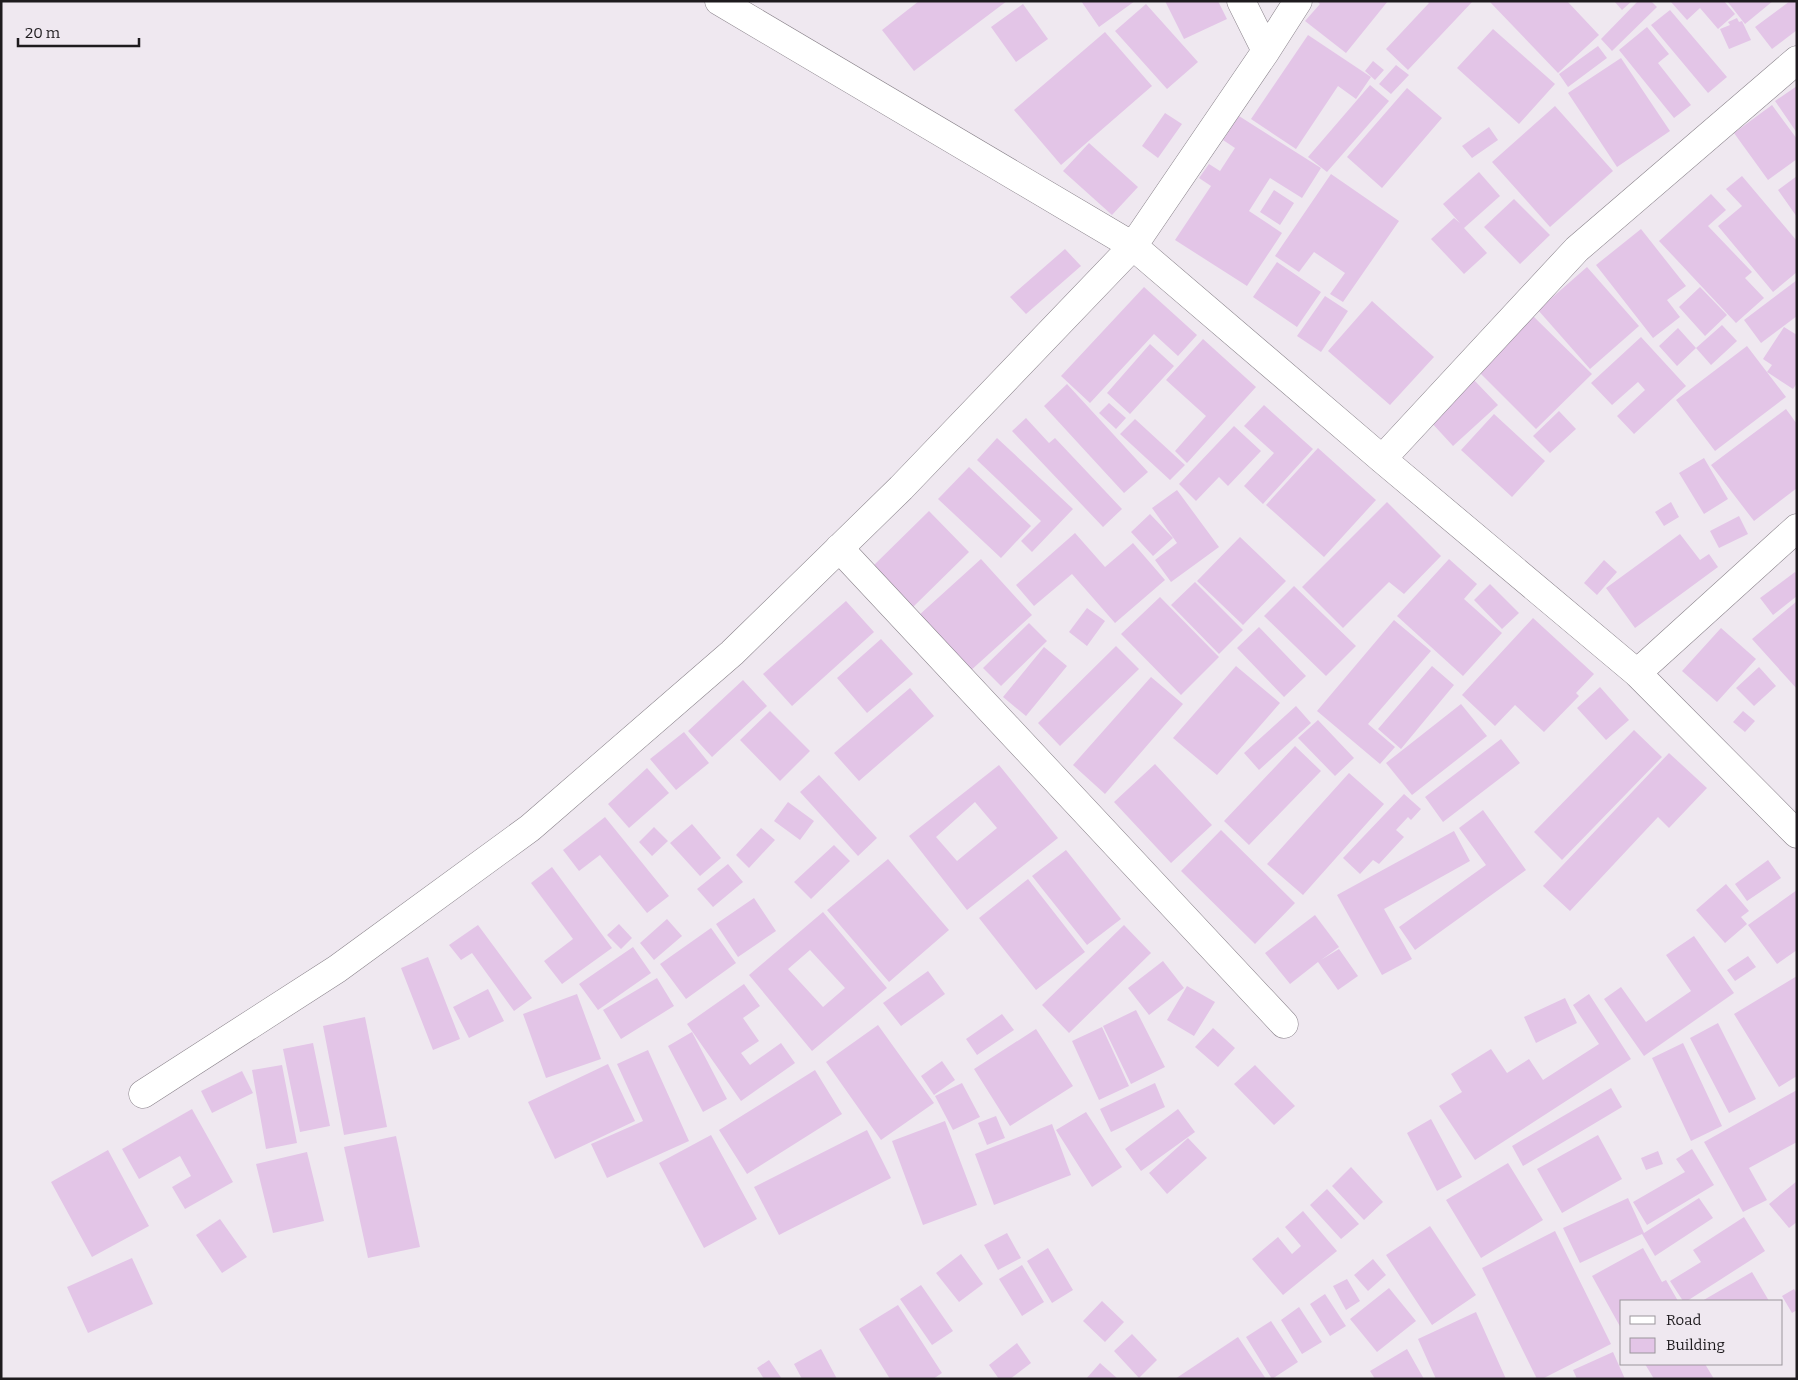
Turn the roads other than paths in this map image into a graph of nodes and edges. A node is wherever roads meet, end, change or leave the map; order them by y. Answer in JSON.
{"nodes":[{"id":1,"x":719,"y":1,"type":"edge"},
{"id":2,"x":1241,"y":1,"type":"edge"},
{"id":3,"x":1298,"y":1,"type":"edge"},
{"id":4,"x":1266,"y":51,"type":"junction"},
{"id":5,"x":1797,"y":60,"type":"edge"},
{"id":6,"x":1133,"y":246,"type":"junction"},
{"id":7,"x":1382,"y":459,"type":"junction"},
{"id":8,"x":1797,"y":528,"type":"edge"},
{"id":9,"x":839,"y":548,"type":"junction"},
{"id":10,"x":1638,"y":672,"type":"junction"},
{"id":11,"x":1797,"y":834,"type":"edge"},
{"id":12,"x":1284,"y":1024,"type":"dead end"},
{"id":13,"x":143,"y":1094,"type":"dead end"}],
"edges":[{"from":1,"to":6,"type":"street"},
{"from":2,"to":4,"type":"street"},
{"from":3,"to":4,"type":"street"},
{"from":4,"to":6,"type":"street"},
{"from":5,"to":7,"type":"street"},
{"from":6,"to":7,"type":"street"},
{"from":6,"to":9,"type":"street"},
{"from":7,"to":10,"type":"street"},
{"from":8,"to":10,"type":"street"},
{"from":9,"to":12,"type":"street"},
{"from":9,"to":13,"type":"street"},
{"from":10,"to":11,"type":"street"}]}
